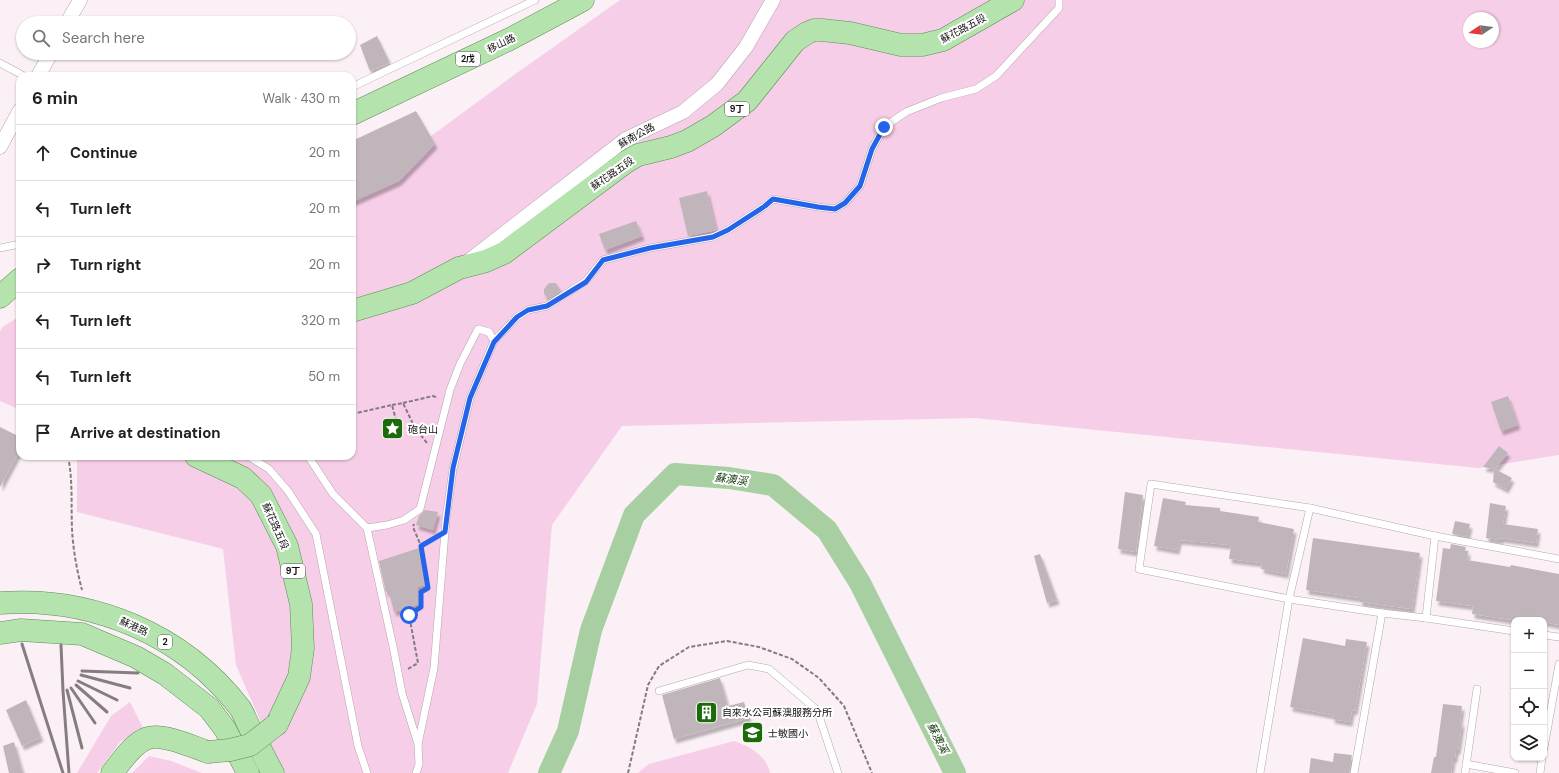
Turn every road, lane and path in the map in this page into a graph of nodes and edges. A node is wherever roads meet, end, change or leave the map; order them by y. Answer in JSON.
{"nodes":[{"id":1,"x":80,"y":0,"type":"edge"},
{"id":2,"x":535,"y":0,"type":"edge"},
{"id":3,"x":583,"y":0,"type":"edge"},
{"id":4,"x":773,"y":0,"type":"edge"},
{"id":5,"x":1013,"y":0,"type":"edge"},
{"id":6,"x":1059,"y":0,"type":"edge"},
{"id":7,"x":71,"y":16,"type":"edge"},
{"id":8,"x":47,"y":60,"type":"edge"},
{"id":9,"x":0,"y":63,"type":"edge"},
{"id":10,"x":17,"y":72,"type":"edge"},
{"id":11,"x":40,"y":72,"type":"edge"},
{"id":12,"x":356,"y":85,"type":"edge"},
{"id":13,"x":356,"y":112,"type":"edge"},
{"id":14,"x":16,"y":117,"type":"edge"},
{"id":15,"x":0,"y":146,"type":"edge"},
{"id":16,"x":16,"y":245,"type":"edge"},
{"id":17,"x":0,"y":248,"type":"edge"},
{"id":18,"x":459,"y":268,"type":"junction"},
{"id":19,"x":16,"y":283,"type":"edge"},
{"id":20,"x":0,"y":297,"type":"edge"},
{"id":21,"x":356,"y":310,"type":"edge"},
{"id":22,"x":494,"y":342,"type":"junction"},
{"id":23,"x":447,"y":402,"type":"junction"},
{"id":24,"x":403,"y":403,"type":"junction"},
{"id":25,"x":392,"y":405,"type":"junction"},
{"id":26,"x":356,"y":413,"type":"edge"},
{"id":27,"x":396,"y":420,"type":"dead end"},
{"id":28,"x":434,"y":452,"type":"junction"},
{"id":29,"x":69,"y":460,"type":"edge"},
{"id":30,"x":205,"y":460,"type":"edge"},
{"id":31,"x":254,"y":460,"type":"edge"},
{"id":32,"x":311,"y":460,"type":"edge"},
{"id":33,"x":1310,"y":508,"type":"junction"},
{"id":34,"x":416,"y":512,"type":"junction"},
{"id":35,"x":367,"y":528,"type":"junction"},
{"id":36,"x":445,"y":532,"type":"junction"},
{"id":37,"x":1435,"y":536,"type":"junction"},
{"id":38,"x":421,"y":546,"type":"junction"},
{"id":39,"x":1559,"y":559,"type":"edge"},
{"id":40,"x":82,"y":590,"type":"dead end"},
{"id":41,"x":1289,"y":599,"type":"junction"},
{"id":42,"x":0,"y":603,"type":"edge"},
{"id":43,"x":1382,"y":613,"type":"junction"},
{"id":44,"x":1426,"y":618,"type":"junction"},
{"id":45,"x":1511,"y":631,"type":"edge"},
{"id":46,"x":0,"y":632,"type":"edge"},
{"id":47,"x":1547,"y":635,"type":"edge"},
{"id":48,"x":1559,"y":637,"type":"edge"},
{"id":49,"x":1559,"y":664,"type":"edge"},
{"id":50,"x":408,"y":669,"type":"dead end"},
{"id":51,"x":1477,"y":688,"type":"dead end"},
{"id":52,"x":659,"y":691,"type":"dead end"},
{"id":53,"x":1547,"y":731,"type":"edge"},
{"id":54,"x":418,"y":744,"type":"junction"},
{"id":55,"x":1542,"y":761,"type":"edge"},
{"id":56,"x":1466,"y":764,"type":"junction"},
{"id":57,"x":112,"y":773,"type":"edge"},
{"id":58,"x":248,"y":773,"type":"edge"},
{"id":59,"x":273,"y":773,"type":"edge"},
{"id":60,"x":367,"y":773,"type":"edge"},
{"id":61,"x":416,"y":773,"type":"edge"},
{"id":62,"x":628,"y":773,"type":"edge"},
{"id":63,"x":838,"y":773,"type":"edge"},
{"id":64,"x":872,"y":773,"type":"edge"},
{"id":65,"x":1260,"y":773,"type":"edge"},
{"id":66,"x":1354,"y":773,"type":"edge"},
{"id":67,"x":1465,"y":773,"type":"edge"},
{"id":68,"x":1515,"y":773,"type":"edge"},
{"id":69,"x":1540,"y":773,"type":"edge"}],
"edges":[{"from":1,"to":7,"type":"street"},
{"from":2,"to":12,"type":"lane"},
{"from":3,"to":13,"type":"main road","name":"移山路","number":"2戊"},
{"from":4,"to":18,"type":"street","name":"蘇南公路"},
{"from":5,"to":18,"type":"main road","name":"蘇花路五段","number":"9丁"},
{"from":6,"to":22,"type":"lane"},
{"from":8,"to":11,"type":"street"},
{"from":9,"to":10,"type":"lane"},
{"from":14,"to":15,"type":"street"},
{"from":16,"to":17,"type":"lane"},
{"from":18,"to":21,"type":"main road","name":"蘇花路五段","number":"9丁"},
{"from":19,"to":20,"type":"main road"},
{"from":22,"to":23,"type":"lane"},
{"from":22,"to":36,"type":"lane"},
{"from":23,"to":24,"type":"path"},
{"from":23,"to":28,"type":"lane"},
{"from":24,"to":25,"type":"path"},
{"from":24,"to":28,"type":"path"},
{"from":25,"to":26,"type":"path"},
{"from":25,"to":27,"type":"path"},
{"from":28,"to":34,"type":"lane"},
{"from":29,"to":40,"type":"path"},
{"from":30,"to":57,"type":"main road","name":"蘇花路五段","number":"9丁","bridge":true},
{"from":31,"to":60,"type":"lane"},
{"from":32,"to":35,"type":"lane"},
{"from":33,"to":37,"type":"lane"},
{"from":33,"to":41,"type":"lane"},
{"from":33,"to":41,"type":"lane"},
{"from":34,"to":35,"type":"lane"},
{"from":34,"to":38,"type":"path"},
{"from":35,"to":54,"type":"lane"},
{"from":36,"to":38,"type":"path"},
{"from":36,"to":54,"type":"lane"},
{"from":37,"to":39,"type":"lane"},
{"from":37,"to":44,"type":"lane"},
{"from":38,"to":50,"type":"path"},
{"from":41,"to":43,"type":"lane"},
{"from":41,"to":65,"type":"lane"},
{"from":42,"to":59,"type":"main road","name":"蘇港路","number":"2"},
{"from":43,"to":44,"type":"lane"},
{"from":43,"to":66,"type":"lane"},
{"from":44,"to":45,"type":"lane"},
{"from":46,"to":58,"type":"main road"},
{"from":47,"to":48,"type":"lane"},
{"from":49,"to":53,"type":"lane"},
{"from":51,"to":56,"type":"lane"},
{"from":52,"to":63,"type":"lane"},
{"from":54,"to":61,"type":"lane"},
{"from":55,"to":69,"type":"lane"},
{"from":56,"to":67,"type":"lane"},
{"from":56,"to":68,"type":"lane"},
{"from":62,"to":64,"type":"path"}]}
